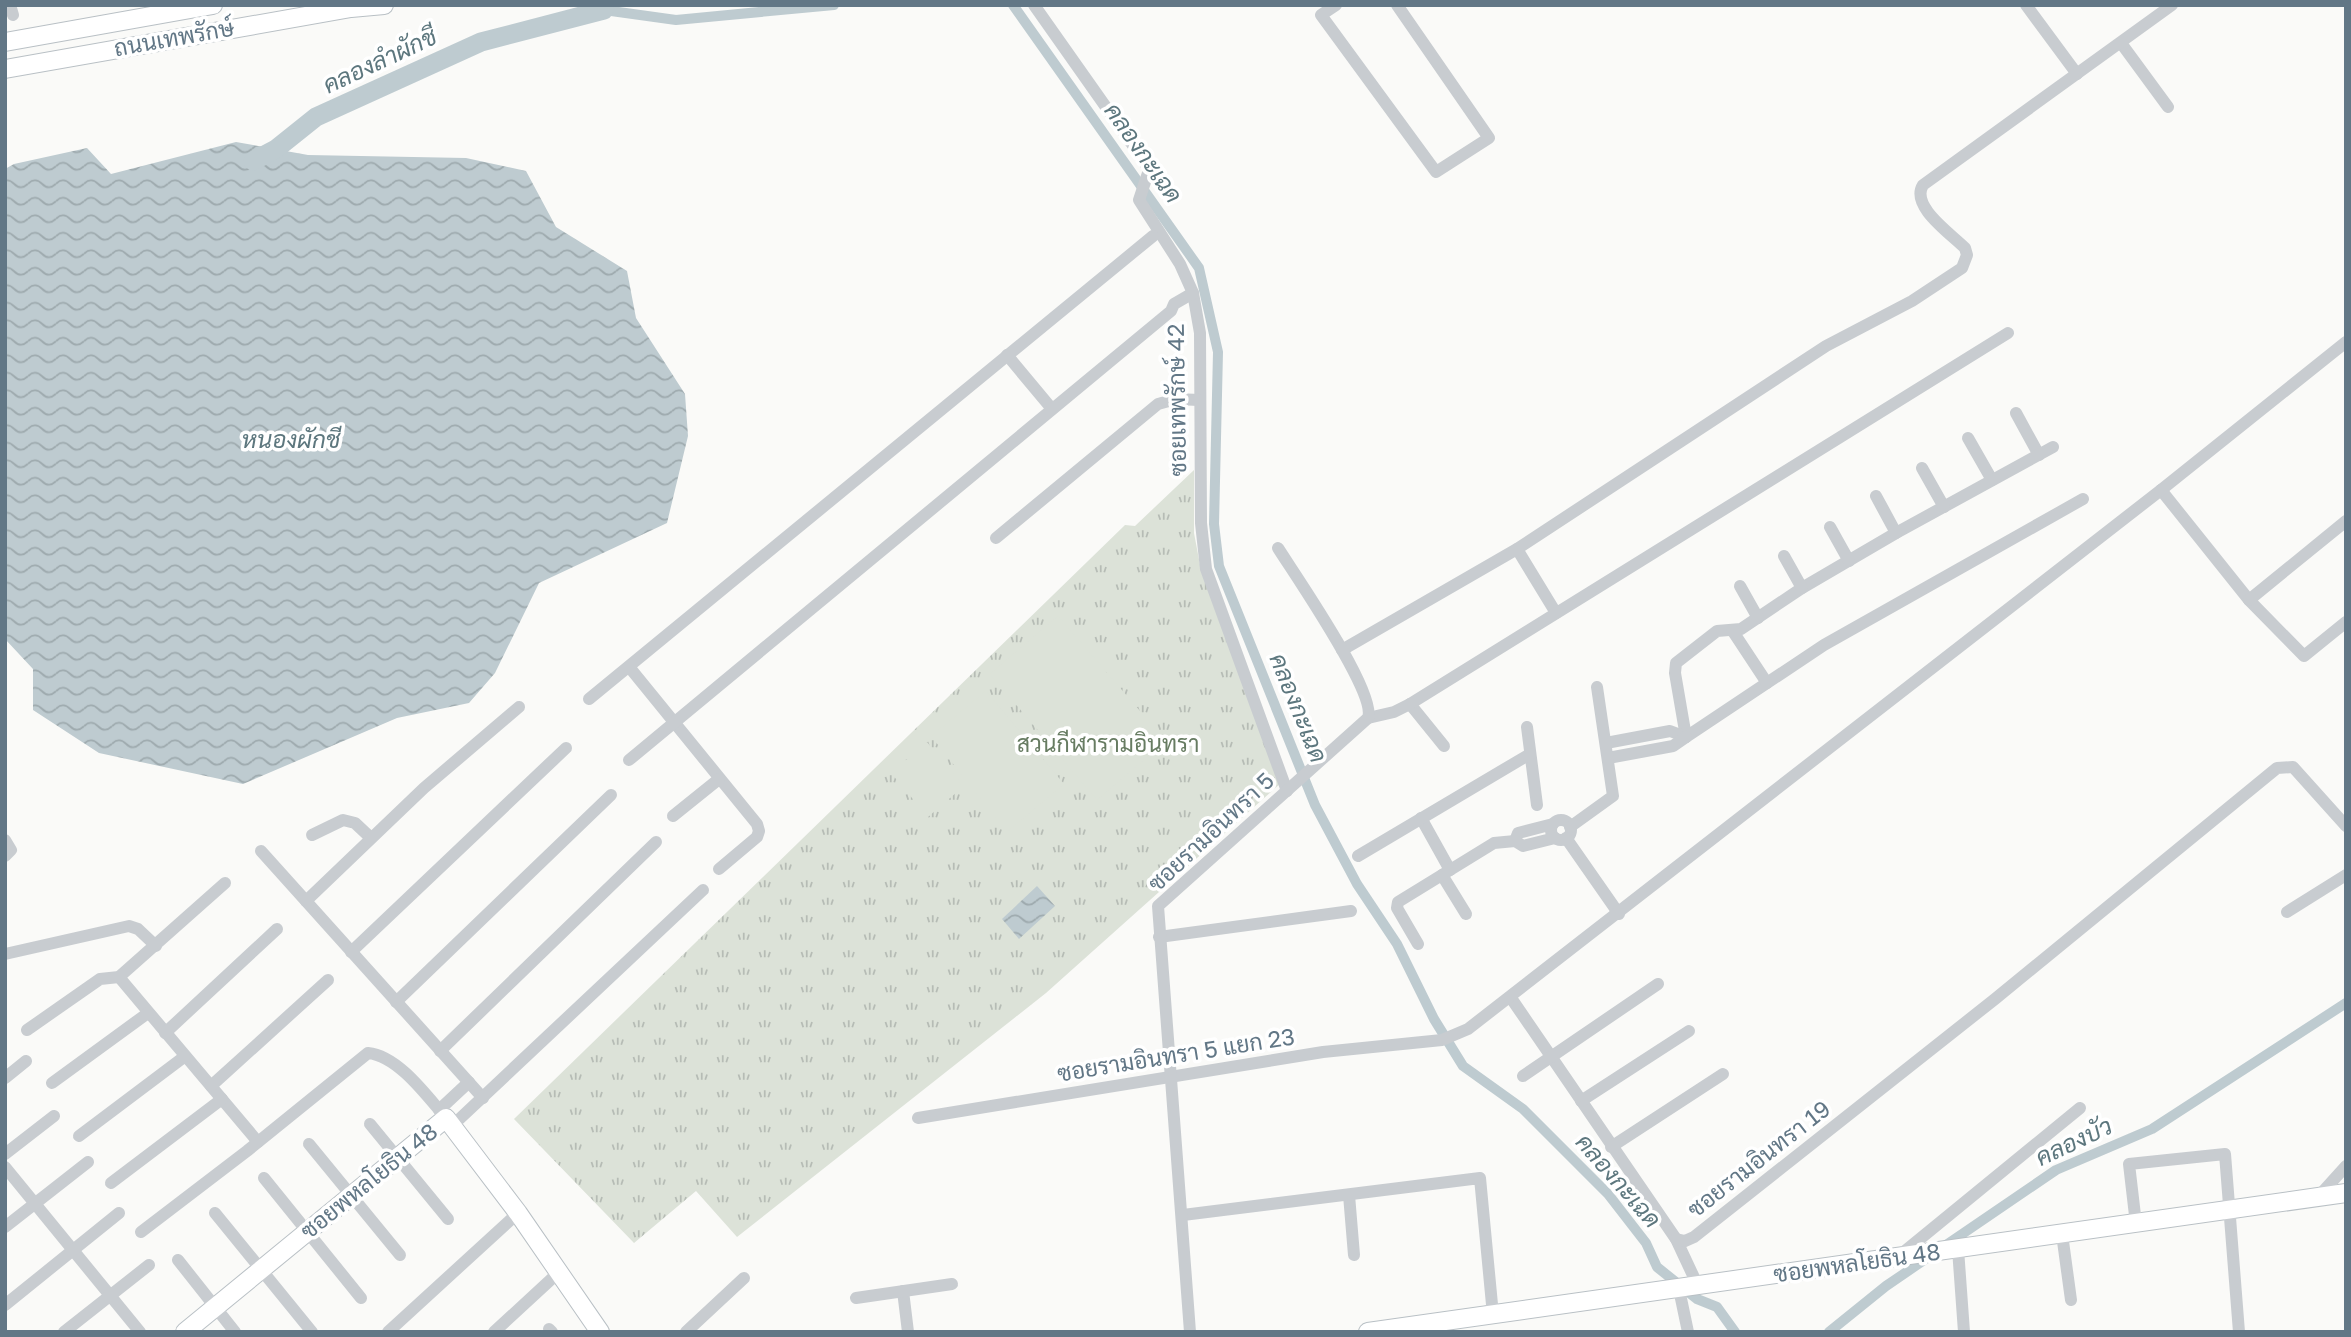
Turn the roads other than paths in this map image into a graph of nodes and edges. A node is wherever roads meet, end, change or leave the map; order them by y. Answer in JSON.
{"nodes":[{"id":1,"x":213,"y":5,"type":"edge"},
{"id":2,"x":384,"y":5,"type":"edge"},
{"id":3,"x":1034,"y":5,"type":"edge"},
{"id":4,"x":1336,"y":5,"type":"edge"},
{"id":5,"x":1397,"y":5,"type":"edge"},
{"id":6,"x":2026,"y":5,"type":"edge"},
{"id":7,"x":2172,"y":5,"type":"edge"},
{"id":8,"x":169,"y":9,"type":"edge"},
{"id":9,"x":51,"y":32,"type":"junction"},
{"id":10,"x":12,"y":41,"type":"edge"},
{"id":11,"x":2121,"y":43,"type":"junction"},
{"id":12,"x":61,"y":58,"type":"junction"},
{"id":13,"x":10,"y":68,"type":"edge"},
{"id":14,"x":2077,"y":74,"type":"junction"},
{"id":15,"x":2168,"y":107,"type":"dead end"},
{"id":16,"x":1153,"y":236,"type":"dead end"},
{"id":17,"x":1193,"y":293,"type":"junction"},
{"id":18,"x":1196,"y":309,"type":"junction"},
{"id":19,"x":1171,"y":311,"type":"junction"},
{"id":20,"x":2008,"y":333,"type":"dead end"},
{"id":21,"x":2346,"y":342,"type":"edge"},
{"id":22,"x":1007,"y":355,"type":"junction"},
{"id":23,"x":1199,"y":400,"type":"junction"},
{"id":24,"x":1052,"y":409,"type":"junction"},
{"id":25,"x":2015,"y":413,"type":"dead end"},
{"id":26,"x":1968,"y":438,"type":"dead end"},
{"id":27,"x":2053,"y":447,"type":"dead end"},
{"id":28,"x":2039,"y":455,"type":"junction"},
{"id":29,"x":1922,"y":468,"type":"dead end"},
{"id":30,"x":1992,"y":480,"type":"junction"},
{"id":31,"x":2161,"y":490,"type":"junction"},
{"id":32,"x":1876,"y":496,"type":"dead end"},
{"id":33,"x":2083,"y":499,"type":"dead end"},
{"id":34,"x":1944,"y":507,"type":"junction"},
{"id":35,"x":2346,"y":521,"type":"edge"},
{"id":36,"x":1830,"y":527,"type":"dead end"},
{"id":37,"x":1896,"y":533,"type":"junction"},
{"id":38,"x":996,"y":538,"type":"dead end"},
{"id":39,"x":1278,"y":548,"type":"dead end"},
{"id":40,"x":1517,"y":549,"type":"junction"},
{"id":41,"x":1784,"y":556,"type":"dead end"},
{"id":42,"x":1849,"y":561,"type":"junction"},
{"id":43,"x":1740,"y":586,"type":"dead end"},
{"id":44,"x":1802,"y":588,"type":"junction"},
{"id":45,"x":2249,"y":600,"type":"junction"},
{"id":46,"x":1556,"y":613,"type":"junction"},
{"id":47,"x":1758,"y":618,"type":"junction"},
{"id":48,"x":2346,"y":622,"type":"edge"},
{"id":49,"x":1732,"y":630,"type":"junction"},
{"id":50,"x":1342,"y":650,"type":"junction"},
{"id":51,"x":630,"y":668,"type":"junction"},
{"id":52,"x":1767,"y":683,"type":"junction"},
{"id":53,"x":1597,"y":687,"type":"dead end"},
{"id":54,"x":589,"y":699,"type":"dead end"},
{"id":55,"x":1410,"y":704,"type":"junction"},
{"id":56,"x":519,"y":707,"type":"dead end"},
{"id":57,"x":1368,"y":718,"type":"junction"},
{"id":58,"x":675,"y":724,"type":"junction"},
{"id":59,"x":1527,"y":727,"type":"dead end"},
{"id":60,"x":1686,"y":737,"type":"junction"},
{"id":61,"x":1606,"y":743,"type":"junction"},
{"id":62,"x":1444,"y":746,"type":"dead end"},
{"id":63,"x":566,"y":748,"type":"dead end"},
{"id":64,"x":1530,"y":754,"type":"junction"},
{"id":65,"x":1608,"y":758,"type":"junction"},
{"id":66,"x":629,"y":760,"type":"dead end"},
{"id":67,"x":719,"y":779,"type":"junction"},
{"id":68,"x":1287,"y":791,"type":"junction"},
{"id":69,"x":611,"y":795,"type":"dead end"},
{"id":70,"x":1537,"y":805,"type":"dead end"},
{"id":71,"x":673,"y":816,"type":"dead end"},
{"id":72,"x":1421,"y":818,"type":"junction"},
{"id":73,"x":2346,"y":826,"type":"edge"},
{"id":74,"x":1564,"y":834,"type":"junction"},
{"id":75,"x":312,"y":835,"type":"dead end"},
{"id":76,"x":371,"y":838,"type":"junction"},
{"id":77,"x":5,"y":840,"type":"edge"},
{"id":78,"x":1515,"y":841,"type":"junction"},
{"id":79,"x":656,"y":842,"type":"dead end"},
{"id":80,"x":261,"y":851,"type":"dead end"},
{"id":81,"x":5,"y":856,"type":"edge"},
{"id":82,"x":1357,"y":856,"type":"dead end"},
{"id":83,"x":719,"y":869,"type":"dead end"},
{"id":84,"x":1446,"y":872,"type":"junction"},
{"id":85,"x":2346,"y":875,"type":"edge"},
{"id":86,"x":225,"y":883,"type":"dead end"},
{"id":87,"x":703,"y":890,"type":"dead end"},
{"id":88,"x":306,"y":901,"type":"junction"},
{"id":89,"x":1351,"y":911,"type":"dead end"},
{"id":90,"x":2287,"y":912,"type":"dead end"},
{"id":91,"x":1466,"y":914,"type":"dead end"},
{"id":92,"x":1619,"y":914,"type":"junction"},
{"id":93,"x":278,"y":929,"type":"dead end"},
{"id":94,"x":1159,"y":937,"type":"junction"},
{"id":95,"x":1418,"y":944,"type":"dead end"},
{"id":96,"x":156,"y":946,"type":"junction"},
{"id":97,"x":351,"y":951,"type":"junction"},
{"id":98,"x":5,"y":954,"type":"edge"},
{"id":99,"x":119,"y":978,"type":"junction"},
{"id":100,"x":328,"y":980,"type":"dead end"},
{"id":101,"x":1658,"y":984,"type":"dead end"},
{"id":102,"x":1511,"y":998,"type":"junction"},
{"id":103,"x":396,"y":1002,"type":"junction"},
{"id":104,"x":148,"y":1013,"type":"junction"},
{"id":105,"x":27,"y":1030,"type":"dead end"},
{"id":106,"x":1689,"y":1031,"type":"dead end"},
{"id":107,"x":165,"y":1033,"type":"junction"},
{"id":108,"x":440,"y":1051,"type":"junction"},
{"id":109,"x":184,"y":1057,"type":"junction"},
{"id":110,"x":1552,"y":1058,"type":"junction"},
{"id":111,"x":26,"y":1061,"type":"dead end"},
{"id":112,"x":1723,"y":1074,"type":"dead end"},
{"id":113,"x":1523,"y":1076,"type":"dead end"},
{"id":114,"x":1172,"y":1077,"type":"junction"},
{"id":115,"x":5,"y":1078,"type":"edge"},
{"id":116,"x":469,"y":1082,"type":"junction"},
{"id":117,"x":52,"y":1083,"type":"dead end"},
{"id":118,"x":211,"y":1086,"type":"junction"},
{"id":119,"x":483,"y":1098,"type":"junction"},
{"id":120,"x":222,"y":1099,"type":"junction"},
{"id":121,"x":1581,"y":1101,"type":"junction"},
{"id":122,"x":2080,"y":1108,"type":"dead end"},
{"id":123,"x":54,"y":1116,"type":"dead end"},
{"id":124,"x":446,"y":1117,"type":"junction"},
{"id":125,"x":918,"y":1118,"type":"dead end"},
{"id":126,"x":370,"y":1124,"type":"dead end"},
{"id":127,"x":79,"y":1136,"type":"dead end"},
{"id":128,"x":258,"y":1142,"type":"junction"},
{"id":129,"x":309,"y":1144,"type":"dead end"},
{"id":130,"x":1611,"y":1147,"type":"junction"},
{"id":131,"x":5,"y":1154,"type":"edge"},
{"id":132,"x":398,"y":1157,"type":"junction"},
{"id":133,"x":88,"y":1162,"type":"dead end"},
{"id":134,"x":2346,"y":1166,"type":"edge"},
{"id":135,"x":5,"y":1167,"type":"edge"},
{"id":136,"x":264,"y":1178,"type":"dead end"},
{"id":137,"x":111,"y":1183,"type":"dead end"},
{"id":138,"x":2346,"y":1193,"type":"edge"},
{"id":139,"x":352,"y":1195,"type":"junction"},
{"id":140,"x":1349,"y":1195,"type":"junction"},
{"id":141,"x":2318,"y":1197,"type":"junction"},
{"id":142,"x":35,"y":1203,"type":"junction"},
{"id":143,"x":2230,"y":1211,"type":"junction"},
{"id":144,"x":119,"y":1213,"type":"dead end"},
{"id":145,"x":215,"y":1213,"type":"dead end"},
{"id":146,"x":518,"y":1213,"type":"junction"},
{"id":147,"x":1182,"y":1214,"type":"junction"},
{"id":148,"x":448,"y":1219,"type":"dead end"},
{"id":149,"x":2136,"y":1224,"type":"junction"},
{"id":150,"x":5,"y":1227,"type":"edge"},
{"id":151,"x":141,"y":1232,"type":"dead end"},
{"id":152,"x":307,"y":1232,"type":"junction"},
{"id":153,"x":2062,"y":1234,"type":"junction"},
{"id":154,"x":1676,"y":1239,"type":"junction"},
{"id":155,"x":74,"y":1250,"type":"junction"},
{"id":156,"x":1953,"y":1250,"type":"junction"},
{"id":157,"x":400,"y":1255,"type":"dead end"},
{"id":158,"x":1354,"y":1255,"type":"dead end"},
{"id":159,"x":1905,"y":1256,"type":"junction"},
{"id":160,"x":178,"y":1260,"type":"dead end"},
{"id":161,"x":149,"y":1265,"type":"dead end"},
{"id":162,"x":260,"y":1269,"type":"junction"},
{"id":163,"x":559,"y":1272,"type":"junction"},
{"id":164,"x":744,"y":1278,"type":"dead end"},
{"id":165,"x":952,"y":1284,"type":"dead end"},
{"id":166,"x":1698,"y":1286,"type":"junction"},
{"id":167,"x":1679,"y":1289,"type":"junction"},
{"id":168,"x":903,"y":1291,"type":"junction"},
{"id":169,"x":110,"y":1296,"type":"junction"},
{"id":170,"x":856,"y":1297,"type":"dead end"},
{"id":171,"x":360,"y":1298,"type":"dead end"},
{"id":172,"x":2071,"y":1300,"type":"dead end"},
{"id":173,"x":5,"y":1305,"type":"edge"},
{"id":174,"x":215,"y":1307,"type":"junction"},
{"id":175,"x":1493,"y":1315,"type":"junction"},
{"id":176,"x":64,"y":1332,"type":"edge"},
{"id":177,"x":140,"y":1332,"type":"edge"},
{"id":178,"x":185,"y":1332,"type":"edge"},
{"id":179,"x":235,"y":1332,"type":"edge"},
{"id":180,"x":312,"y":1332,"type":"edge"},
{"id":181,"x":388,"y":1332,"type":"edge"},
{"id":182,"x":495,"y":1332,"type":"edge"},
{"id":183,"x":600,"y":1332,"type":"edge"},
{"id":184,"x":685,"y":1332,"type":"edge"},
{"id":185,"x":908,"y":1332,"type":"edge"},
{"id":186,"x":1191,"y":1332,"type":"edge"},
{"id":187,"x":1368,"y":1332,"type":"edge"},
{"id":188,"x":1688,"y":1332,"type":"edge"},
{"id":189,"x":1964,"y":1332,"type":"edge"},
{"id":190,"x":2239,"y":1332,"type":"edge"}],
"edges":[{"from":1,"to":8,"type":"street","name":"ถนนเทพรักษ์"},
{"from":2,"to":12,"type":"street","name":"ถนนเทพรักษ์"},
{"from":3,"to":17,"type":"street","name":"ซอยเทพรักษ์ 42"},
{"from":4,"to":5,"type":"street"},
{"from":6,"to":14,"type":"street"},
{"from":7,"to":11,"type":"street"},
{"from":8,"to":9,"type":"street","name":"ถนนเทพรักษ์"},
{"from":9,"to":10,"type":"street","name":"ถนนเทพรักษ์"},
{"from":9,"to":12,"type":"street"},
{"from":10,"to":13,"type":"street"},
{"from":11,"to":14,"type":"street"},
{"from":11,"to":15,"type":"street"},
{"from":12,"to":13,"type":"street","name":"ถนนเทพรักษ์"},
{"from":14,"to":40,"type":"street"},
{"from":16,"to":22,"type":"street"},
{"from":17,"to":18,"type":"street","name":"ซอยเทพรักษ์ 42"},
{"from":17,"to":19,"type":"street"},
{"from":18,"to":19,"type":"street"},
{"from":18,"to":23,"type":"street","name":"ซอยเทพรักษ์ 42"},
{"from":19,"to":24,"type":"street"},
{"from":20,"to":46,"type":"street"},
{"from":21,"to":31,"type":"street","name":"ซอยรามอินทรา 5 แยก 23"},
{"from":22,"to":24,"type":"street"},
{"from":22,"to":51,"type":"street"},
{"from":23,"to":38,"type":"street"},
{"from":23,"to":68,"type":"street","name":"ซอยเทพรักษ์ 42"},
{"from":24,"to":58,"type":"street"},
{"from":25,"to":28,"type":"street"},
{"from":26,"to":30,"type":"street"},
{"from":27,"to":28,"type":"street"},
{"from":28,"to":30,"type":"street"},
{"from":29,"to":34,"type":"street"},
{"from":30,"to":34,"type":"street"},
{"from":31,"to":45,"type":"street"},
{"from":31,"to":92,"type":"street","name":"ซอยรามอินทรา 5 แยก 23"},
{"from":32,"to":37,"type":"street"},
{"from":33,"to":52,"type":"street"},
{"from":34,"to":37,"type":"street"},
{"from":35,"to":45,"type":"street"},
{"from":36,"to":42,"type":"street"},
{"from":37,"to":42,"type":"street"},
{"from":39,"to":50,"type":"street"},
{"from":40,"to":46,"type":"street"},
{"from":40,"to":50,"type":"street"},
{"from":41,"to":44,"type":"street"},
{"from":42,"to":44,"type":"street"},
{"from":43,"to":47,"type":"street"},
{"from":44,"to":47,"type":"street"},
{"from":45,"to":48,"type":"street"},
{"from":46,"to":55,"type":"street"},
{"from":47,"to":49,"type":"street"},
{"from":49,"to":52,"type":"street"},
{"from":49,"to":60,"type":"street"},
{"from":50,"to":57,"type":"street"},
{"from":51,"to":54,"type":"street"},
{"from":51,"to":58,"type":"street"},
{"from":52,"to":60,"type":"street"},
{"from":53,"to":61,"type":"street"},
{"from":55,"to":57,"type":"street"},
{"from":55,"to":62,"type":"street"},
{"from":56,"to":76,"type":"street"},
{"from":57,"to":68,"type":"street","name":"ซอยรามอินทรา 5"},
{"from":58,"to":66,"type":"street"},
{"from":58,"to":67,"type":"street"},
{"from":59,"to":64,"type":"street"},
{"from":60,"to":61,"type":"street"},
{"from":60,"to":65,"type":"street"},
{"from":61,"to":65,"type":"street"},
{"from":63,"to":97,"type":"street"},
{"from":64,"to":70,"type":"street"},
{"from":64,"to":72,"type":"street"},
{"from":65,"to":74,"type":"street"},
{"from":67,"to":71,"type":"street"},
{"from":67,"to":83,"type":"street"},
{"from":68,"to":94,"type":"street","name":"ซอยรามอินทรา 5"},
{"from":69,"to":103,"type":"street"},
{"from":72,"to":82,"type":"street"},
{"from":72,"to":84,"type":"street"},
{"from":73,"to":154,"type":"street","name":"ซอยรามอินทรา 19"},
{"from":74,"to":78,"type":"street"},
{"from":74,"to":78,"type":"street"},
{"from":74,"to":92,"type":"street"},
{"from":75,"to":76,"type":"street"},
{"from":76,"to":88,"type":"street"},
{"from":77,"to":81,"type":"street"},
{"from":78,"to":84,"type":"street"},
{"from":79,"to":108,"type":"street"},
{"from":80,"to":88,"type":"street"},
{"from":84,"to":91,"type":"street"},
{"from":84,"to":95,"type":"street"},
{"from":85,"to":90,"type":"street"},
{"from":86,"to":96,"type":"street"},
{"from":87,"to":119,"type":"street"},
{"from":88,"to":97,"type":"street"},
{"from":89,"to":94,"type":"street"},
{"from":92,"to":102,"type":"street","name":"ซอยรามอินทรา 5 แยก 23"},
{"from":93,"to":107,"type":"street"},
{"from":94,"to":114,"type":"street","name":"ซอยรามอินทรา 5"},
{"from":96,"to":98,"type":"street"},
{"from":96,"to":99,"type":"street"},
{"from":97,"to":103,"type":"street"},
{"from":99,"to":104,"type":"street"},
{"from":99,"to":105,"type":"street"},
{"from":100,"to":118,"type":"street"},
{"from":101,"to":110,"type":"street"},
{"from":102,"to":110,"type":"street","name":"ซอยรามอินทรา 19"},
{"from":102,"to":114,"type":"street","name":"ซอยรามอินทรา 5 แยก 23"},
{"from":103,"to":108,"type":"street"},
{"from":104,"to":107,"type":"street"},
{"from":104,"to":117,"type":"street"},
{"from":106,"to":121,"type":"street"},
{"from":107,"to":109,"type":"street"},
{"from":108,"to":116,"type":"street"},
{"from":109,"to":118,"type":"street"},
{"from":109,"to":127,"type":"street"},
{"from":110,"to":113,"type":"street"},
{"from":110,"to":121,"type":"street","name":"ซอยรามอินทรา 19"},
{"from":111,"to":115,"type":"street"},
{"from":112,"to":130,"type":"street"},
{"from":114,"to":125,"type":"street","name":"ซอยรามอินทรา 5 แยก 23"},
{"from":114,"to":147,"type":"street","name":"ซอยรามอินทรา 5"},
{"from":116,"to":119,"type":"street"},
{"from":116,"to":124,"type":"street"},
{"from":118,"to":120,"type":"street"},
{"from":119,"to":124,"type":"street"},
{"from":120,"to":128,"type":"street"},
{"from":120,"to":137,"type":"street"},
{"from":121,"to":130,"type":"street","name":"ซอยรามอินทรา 19"},
{"from":122,"to":159,"type":"street"},
{"from":123,"to":131,"type":"street"},
{"from":124,"to":128,"type":"street"},
{"from":124,"to":132,"type":"street","name":"ซอยพหลโยธิน 48"},
{"from":124,"to":146,"type":"street","name":"ซอยพหลโยธิน 48"},
{"from":126,"to":132,"type":"street"},
{"from":128,"to":151,"type":"street"},
{"from":129,"to":139,"type":"street"},
{"from":130,"to":154,"type":"street","name":"ซอยรามอินทรา 19"},
{"from":132,"to":139,"type":"street","name":"ซอยพหลโยธิน 48"},
{"from":132,"to":148,"type":"street"},
{"from":133,"to":142,"type":"street"},
{"from":134,"to":141,"type":"street"},
{"from":135,"to":142,"type":"street"},
{"from":136,"to":152,"type":"street"},
{"from":138,"to":141,"type":"street","name":"ซอยพหลโยธิน 48"},
{"from":139,"to":152,"type":"street","name":"ซอยพหลโยธิน 48"},
{"from":139,"to":157,"type":"street"},
{"from":140,"to":147,"type":"street"},
{"from":140,"to":158,"type":"street"},
{"from":140,"to":175,"type":"street"},
{"from":141,"to":143,"type":"street","name":"ซอยพหลโยธิน 48"},
{"from":142,"to":150,"type":"street"},
{"from":142,"to":155,"type":"street"},
{"from":143,"to":149,"type":"street","name":"ซอยพหลโยธิน 48"},
{"from":143,"to":149,"type":"street"},
{"from":143,"to":190,"type":"street"},
{"from":144,"to":155,"type":"street"},
{"from":145,"to":162,"type":"street"},
{"from":146,"to":163,"type":"street","name":"ซอยพหลโยธิน 48"},
{"from":146,"to":181,"type":"street"},
{"from":147,"to":186,"type":"street","name":"ซอยรามอินทรา 5"},
{"from":149,"to":153,"type":"street","name":"ซอยพหลโยธิน 48"},
{"from":152,"to":162,"type":"street","name":"ซอยพหลโยธิน 48"},
{"from":152,"to":171,"type":"street"},
{"from":153,"to":156,"type":"street","name":"ซอยพหลโยธิน 48"},
{"from":153,"to":172,"type":"street"},
{"from":154,"to":166,"type":"street"},
{"from":155,"to":169,"type":"street"},
{"from":155,"to":173,"type":"street"},
{"from":156,"to":159,"type":"street","name":"ซอยพหลโยธิน 48"},
{"from":156,"to":189,"type":"street"},
{"from":159,"to":166,"type":"street","name":"ซอยพหลโยธิน 48"},
{"from":160,"to":174,"type":"street"},
{"from":161,"to":169,"type":"street"},
{"from":162,"to":174,"type":"street","name":"ซอยพหลโยธิน 48"},
{"from":162,"to":180,"type":"street"},
{"from":163,"to":182,"type":"street"},
{"from":163,"to":183,"type":"street","name":"ซอยพหลโยธิน 48"},
{"from":164,"to":184,"type":"street"},
{"from":165,"to":168,"type":"street"},
{"from":166,"to":167,"type":"street","name":"ซอยพหลโยธิน 48"},
{"from":167,"to":175,"type":"street","name":"ซอยพหลโยธิน 48"},
{"from":167,"to":188,"type":"street"},
{"from":168,"to":170,"type":"street"},
{"from":168,"to":185,"type":"street"},
{"from":169,"to":176,"type":"street"},
{"from":169,"to":177,"type":"street"},
{"from":174,"to":178,"type":"street","name":"ซอยพหลโยธิน 48"},
{"from":174,"to":179,"type":"street"},
{"from":175,"to":187,"type":"street","name":"ซอยพหลโยธิน 48"}]}
